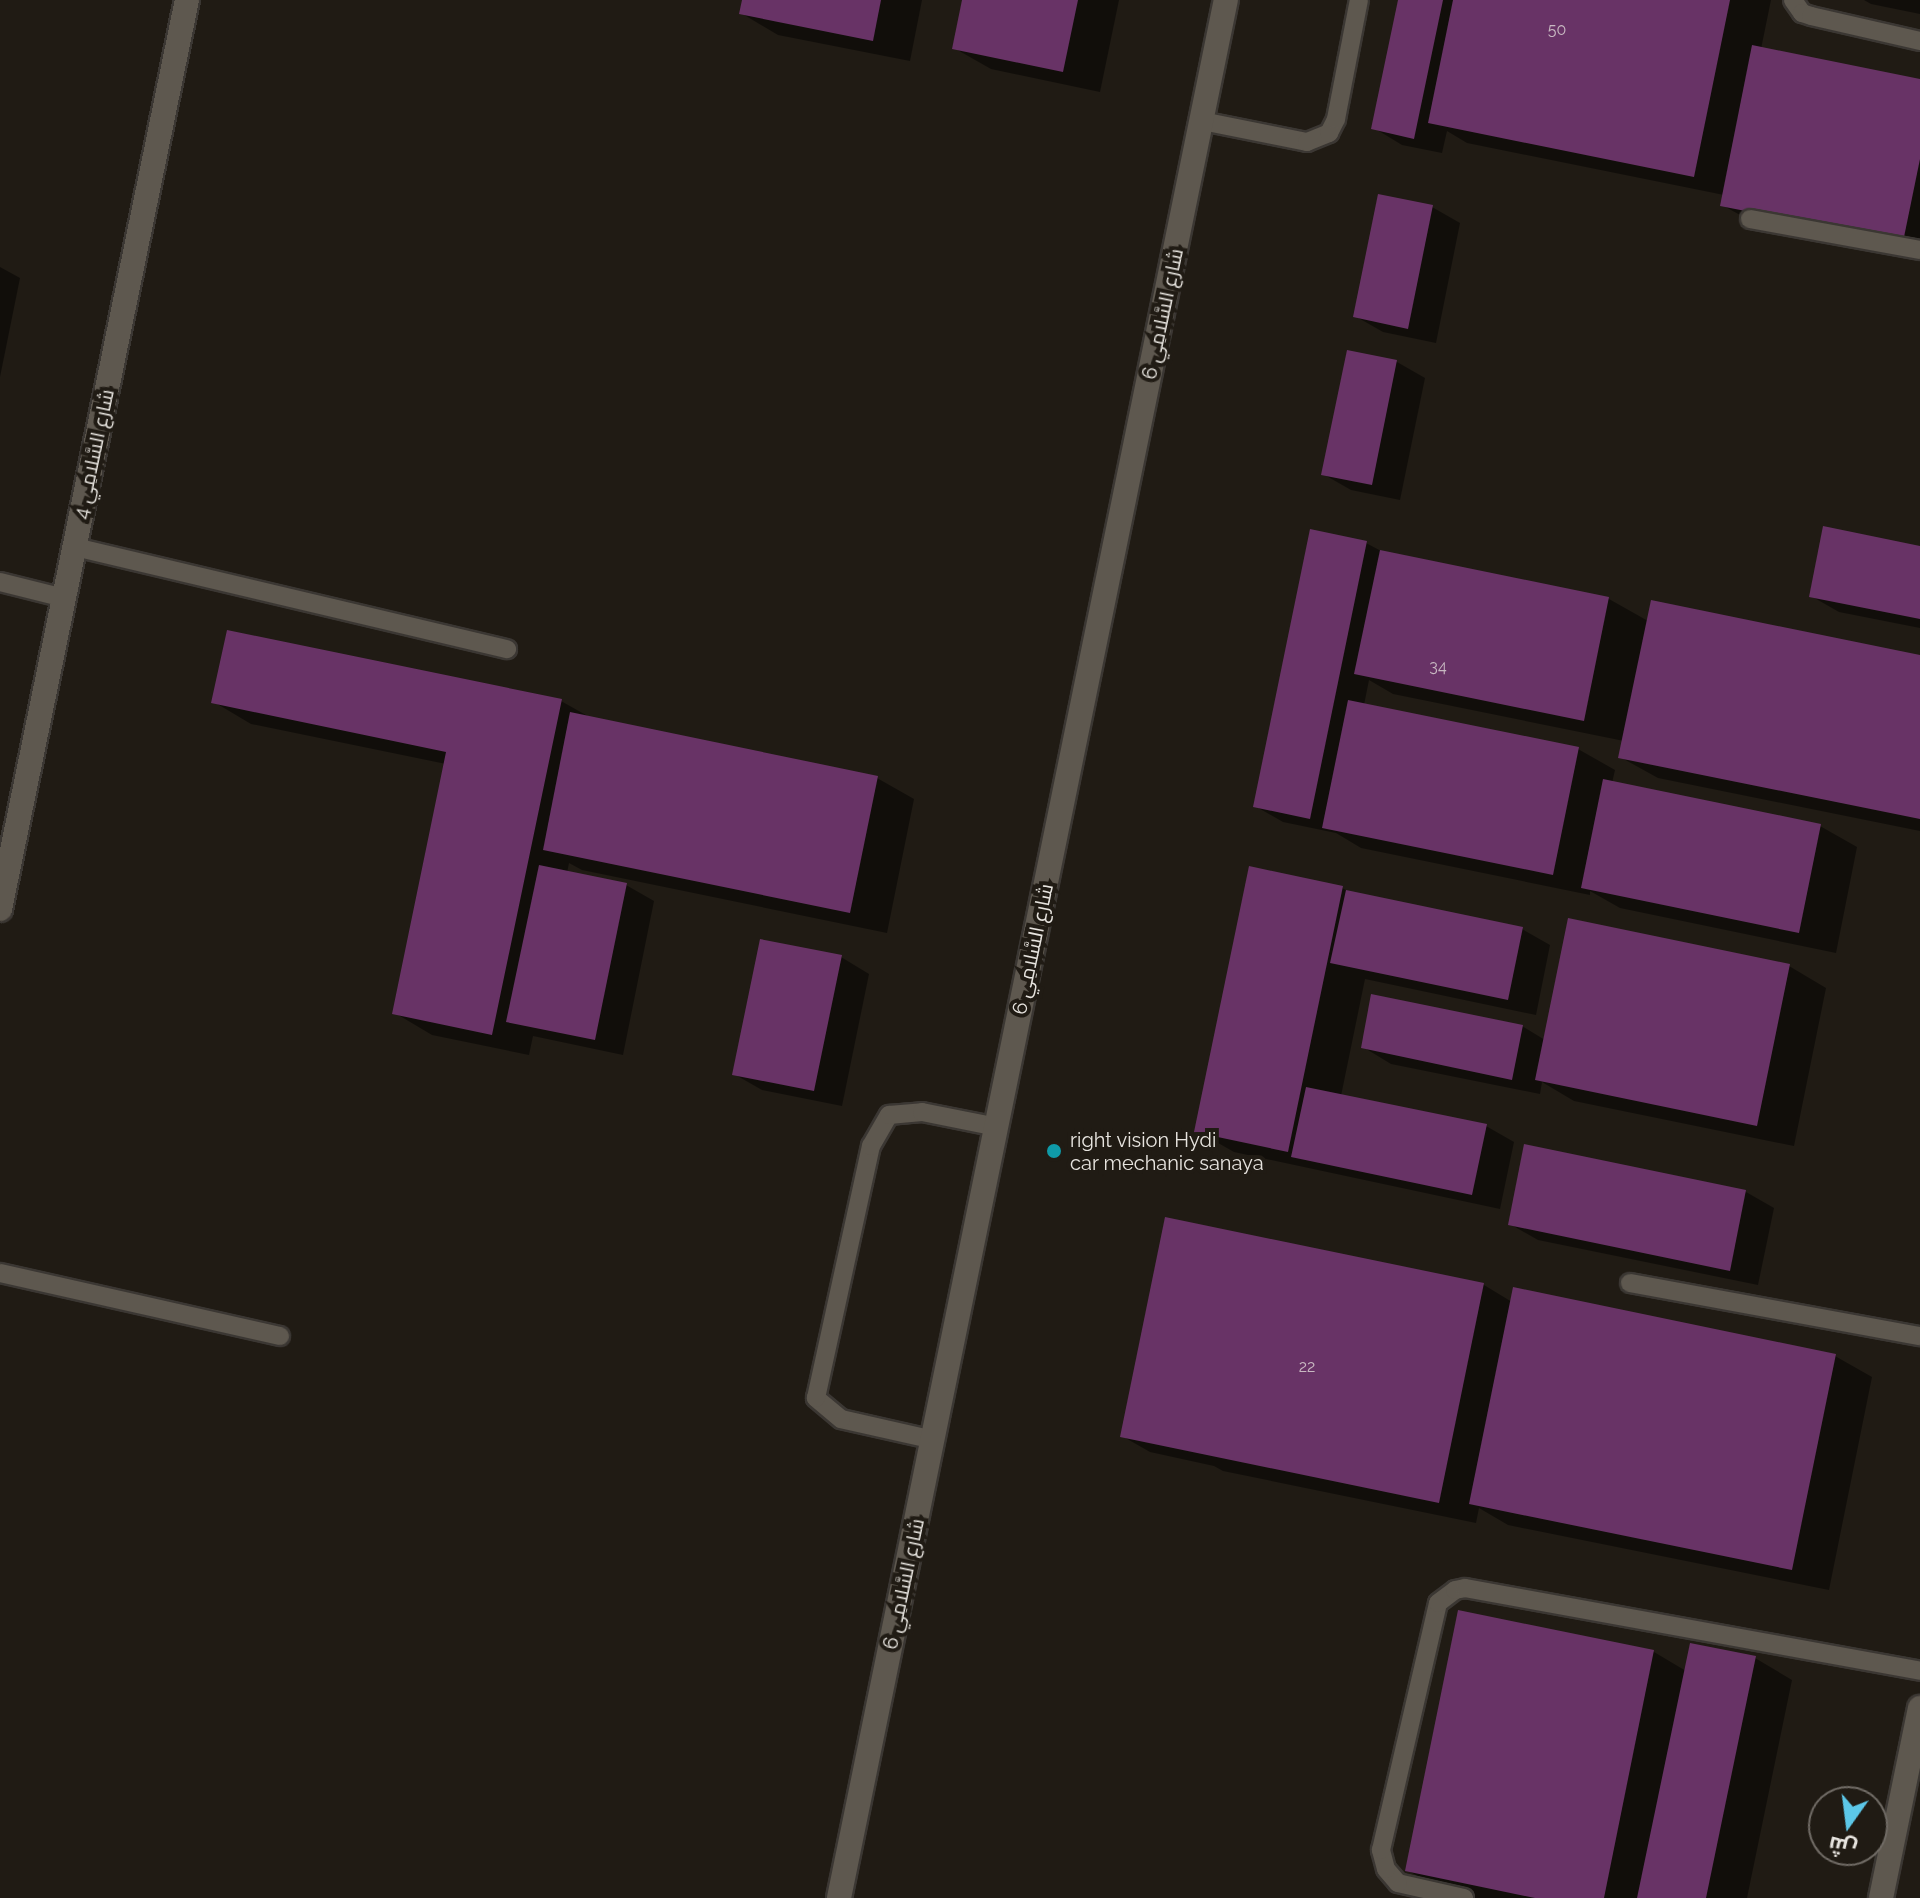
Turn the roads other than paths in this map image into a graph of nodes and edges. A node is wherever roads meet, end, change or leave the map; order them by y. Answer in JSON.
{"nodes":[{"id":1,"x":187,"y":0,"type":"edge"},
{"id":2,"x":1226,"y":0,"type":"edge"},
{"id":3,"x":1359,"y":0,"type":"edge"},
{"id":4,"x":1793,"y":0,"type":"edge"},
{"id":5,"x":1920,"y":41,"type":"edge"},
{"id":6,"x":1202,"y":121,"type":"junction"},
{"id":7,"x":1750,"y":219,"type":"dead end"},
{"id":8,"x":1920,"y":250,"type":"edge"},
{"id":9,"x":75,"y":547,"type":"junction"},
{"id":10,"x":0,"y":582,"type":"edge"},
{"id":11,"x":64,"y":598,"type":"junction"},
{"id":12,"x":507,"y":649,"type":"dead end"},
{"id":13,"x":8,"y":828,"type":"edge"},
{"id":14,"x":0,"y":909,"type":"edge"},
{"id":15,"x":997,"y":1127,"type":"junction"},
{"id":16,"x":0,"y":1273,"type":"edge"},
{"id":17,"x":1630,"y":1283,"type":"dead end"},
{"id":18,"x":280,"y":1336,"type":"dead end"},
{"id":19,"x":1920,"y":1336,"type":"edge"},
{"id":20,"x":934,"y":1440,"type":"junction"},
{"id":21,"x":1920,"y":1671,"type":"edge"},
{"id":22,"x":1920,"y":1708,"type":"edge"},
{"id":23,"x":839,"y":1898,"type":"edge"},
{"id":24,"x":1464,"y":1898,"type":"edge"},
{"id":25,"x":1881,"y":1898,"type":"edge"}],
"edges":[{"from":1,"to":9,"type":"street","name":"شارع السَّلامِي 4"},
{"from":2,"to":6,"type":"street","name":"شارع السَّلامِي 6"},
{"from":3,"to":6,"type":"lane"},
{"from":4,"to":5,"type":"lane"},
{"from":6,"to":15,"type":"street","name":"شارع السَّلامِي 6"},
{"from":7,"to":8,"type":"lane"},
{"from":9,"to":11,"type":"street","name":"شارع السَّلامِي 4"},
{"from":9,"to":12,"type":"lane"},
{"from":10,"to":11,"type":"lane"},
{"from":11,"to":13,"type":"street","name":"شارع السَّلامِي 4"},
{"from":13,"to":14,"type":"street","name":"شارع السَّلامِي 4"},
{"from":15,"to":20,"type":"street","name":"شارع السَّلامِي 6"},
{"from":15,"to":20,"type":"lane"},
{"from":16,"to":18,"type":"lane"},
{"from":17,"to":19,"type":"lane"},
{"from":20,"to":23,"type":"street","name":"شارع السَّلامِي 6"},
{"from":21,"to":24,"type":"lane"},
{"from":22,"to":25,"type":"street"}]}
